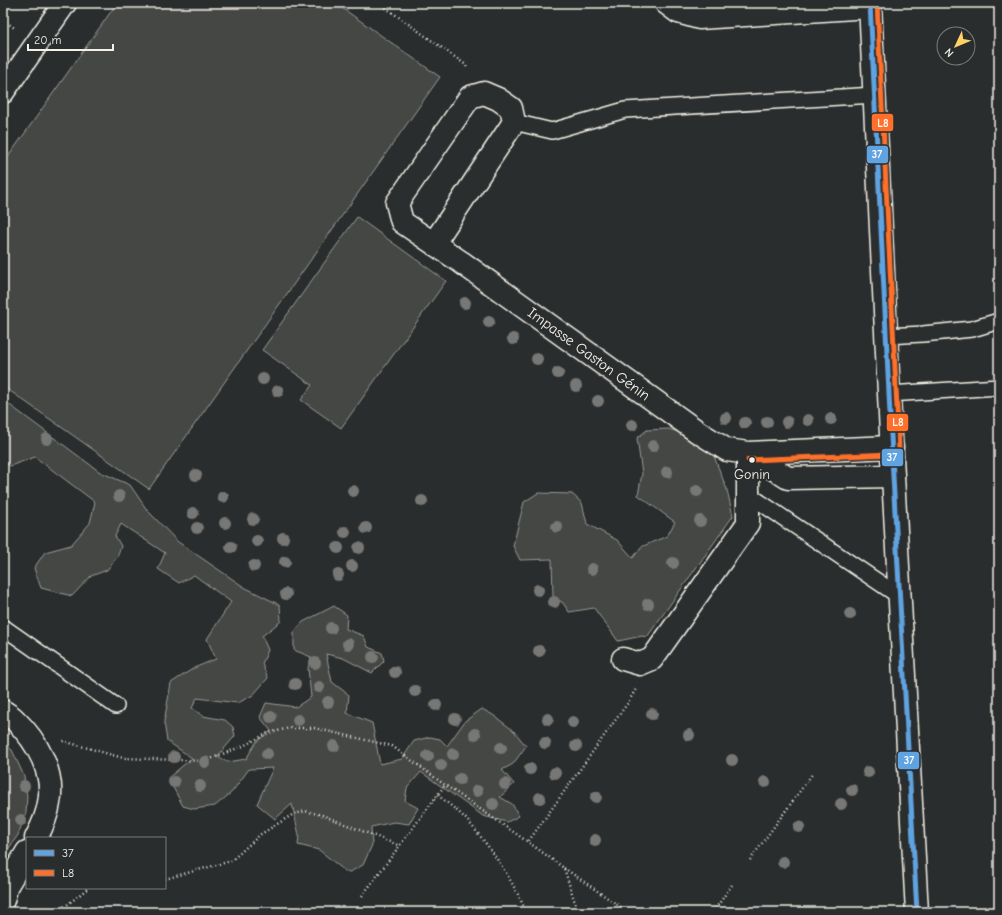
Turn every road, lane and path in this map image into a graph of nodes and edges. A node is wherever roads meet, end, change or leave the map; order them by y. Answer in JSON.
{"nodes":[{"id":1,"x":65,"y":3,"type":"edge"},
{"id":2,"x":379,"y":3,"type":"edge"},
{"id":3,"x":666,"y":3,"type":"edge"},
{"id":4,"x":870,"y":5,"type":"edge"},
{"id":5,"x":3,"y":92,"type":"edge"},
{"id":6,"x":875,"y":95,"type":"junction"},
{"id":7,"x":470,"y":97,"type":"junction"},
{"id":8,"x":514,"y":122,"type":"junction"},
{"id":9,"x":434,"y":243,"type":"junction"},
{"id":10,"x":999,"y":321,"type":"edge"},
{"id":11,"x":886,"y":336,"type":"junction"},
{"id":12,"x":999,"y":387,"type":"edge"},
{"id":13,"x":889,"y":394,"type":"junction"},
{"id":14,"x":892,"y":447,"type":"junction"},
{"id":15,"x":748,"y":453,"type":"junction"},
{"id":16,"x":893,"y":476,"type":"junction"},
{"id":17,"x":748,"y":494,"type":"junction"},
{"id":18,"x":900,"y":596,"type":"junction"},
{"id":19,"x":3,"y":627,"type":"edge"},
{"id":20,"x":623,"y":659,"type":"dead end"},
{"id":21,"x":652,"y":659,"type":"junction"},
{"id":22,"x":116,"y":706,"type":"dead end"},
{"id":23,"x":3,"y":711,"type":"edge"},
{"id":24,"x":34,"y":742,"type":"junction"},
{"id":25,"x":813,"y":773,"type":"dead end"},
{"id":26,"x":445,"y":785,"type":"junction"},
{"id":27,"x":438,"y":795,"type":"junction"},
{"id":28,"x":36,"y":837,"type":"edge"},
{"id":29,"x":528,"y":842,"type":"junction"},
{"id":30,"x":400,"y":846,"type":"junction"},
{"id":31,"x":26,"y":854,"type":"edge"},
{"id":32,"x":750,"y":860,"type":"dead end"},
{"id":33,"x":564,"y":868,"type":"junction"},
{"id":34,"x":166,"y":879,"type":"edge"},
{"id":35,"x":732,"y":885,"type":"dead end"},
{"id":36,"x":87,"y":889,"type":"edge"},
{"id":37,"x":362,"y":896,"type":"dead end"},
{"id":38,"x":3,"y":900,"type":"edge"},
{"id":39,"x":53,"y":912,"type":"edge"},
{"id":40,"x":526,"y":912,"type":"edge"},
{"id":41,"x":578,"y":912,"type":"edge"},
{"id":42,"x":628,"y":912,"type":"edge"},
{"id":43,"x":713,"y":912,"type":"edge"},
{"id":44,"x":917,"y":912,"type":"edge"}],
"edges":[{"from":1,"to":5,"type":"street"},
{"from":2,"to":7,"type":"path"},
{"from":3,"to":4,"type":"street"},
{"from":4,"to":6,"type":"street"},
{"from":6,"to":8,"type":"lane"},
{"from":6,"to":11,"type":"street"},
{"from":7,"to":8,"type":"street"},
{"from":7,"to":9,"type":"street","name":"Impasse Gaston Génin"},
{"from":8,"to":9,"type":"street"},
{"from":9,"to":15,"type":"street","name":"Impasse Gaston Génin"},
{"from":10,"to":11,"type":"lane"},
{"from":11,"to":13,"type":"street"},
{"from":12,"to":13,"type":"lane"},
{"from":13,"to":14,"type":"street"},
{"from":14,"to":15,"type":"street","name":"Impasse Gaston Génin"},
{"from":14,"to":16,"type":"street"},
{"from":15,"to":16,"type":"street","name":"Impasse Gaston Génin"},
{"from":15,"to":17,"type":"street"},
{"from":16,"to":18,"type":"street"},
{"from":17,"to":18,"type":"lane"},
{"from":17,"to":21,"type":"street"},
{"from":18,"to":44,"type":"street"},
{"from":19,"to":22,"type":"lane"},
{"from":20,"to":21,"type":"street"},
{"from":21,"to":29,"type":"path"},
{"from":23,"to":24,"type":"street"},
{"from":24,"to":26,"type":"path"},
{"from":24,"to":28,"type":"street"},
{"from":25,"to":32,"type":"path"},
{"from":26,"to":27,"type":"path"},
{"from":26,"to":29,"type":"path"},
{"from":27,"to":30,"type":"path"},
{"from":27,"to":40,"type":"path"},
{"from":29,"to":33,"type":"path"},
{"from":30,"to":34,"type":"path"},
{"from":30,"to":37,"type":"path"},
{"from":31,"to":38,"type":"street"},
{"from":33,"to":41,"type":"path"},
{"from":33,"to":42,"type":"path"},
{"from":35,"to":43,"type":"path"},
{"from":36,"to":39,"type":"path"}]}
